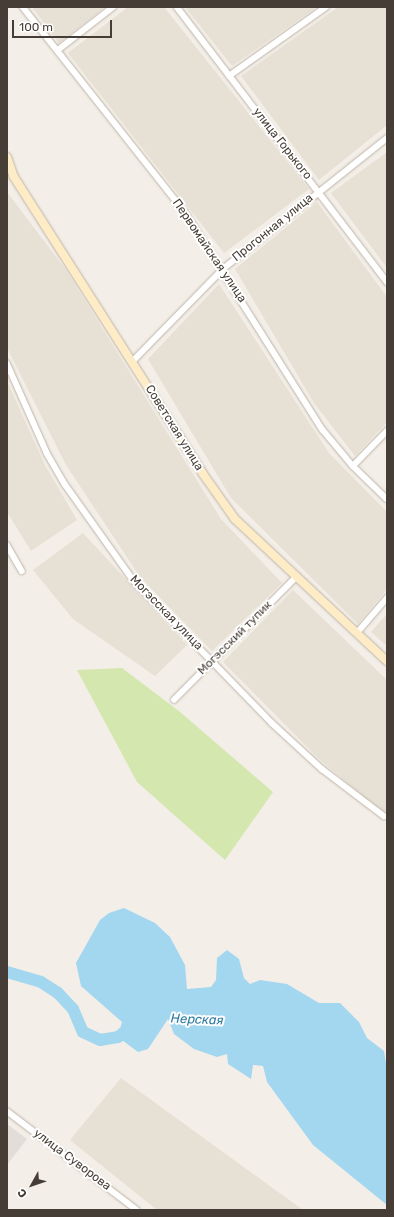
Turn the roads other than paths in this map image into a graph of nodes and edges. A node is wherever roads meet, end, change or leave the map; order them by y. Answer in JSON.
{"nodes":[{"id":1,"x":23,"y":7,"type":"edge"},
{"id":2,"x":113,"y":7,"type":"edge"},
{"id":3,"x":177,"y":7,"type":"edge"},
{"id":4,"x":326,"y":7,"type":"edge"},
{"id":5,"x":58,"y":50,"type":"junction"},
{"id":6,"x":229,"y":76,"type":"junction"},
{"id":7,"x":387,"y":138,"type":"edge"},
{"id":8,"x":7,"y":157,"type":"edge"},
{"id":9,"x":10,"y":175,"type":"edge"},
{"id":10,"x":318,"y":191,"type":"junction"},
{"id":11,"x":223,"y":269,"type":"junction"},
{"id":12,"x":387,"y":282,"type":"edge"},
{"id":13,"x":132,"y":362,"type":"junction"},
{"id":14,"x":7,"y":363,"type":"edge"},
{"id":15,"x":387,"y":431,"type":"edge"},
{"id":16,"x":353,"y":466,"type":"junction"},
{"id":17,"x":387,"y":499,"type":"edge"},
{"id":18,"x":7,"y":545,"type":"edge"},
{"id":19,"x":22,"y":572,"type":"dead end"},
{"id":20,"x":295,"y":578,"type":"junction"},
{"id":21,"x":387,"y":598,"type":"edge"},
{"id":22,"x":358,"y":633,"type":"junction"},
{"id":23,"x":212,"y":661,"type":"junction"},
{"id":24,"x":387,"y":661,"type":"edge"},
{"id":25,"x":174,"y":700,"type":"dead end"},
{"id":26,"x":384,"y":816,"type":"dead end"},
{"id":27,"x":7,"y":1111,"type":"edge"},
{"id":28,"x":137,"y":1210,"type":"edge"}],
"edges":[{"from":1,"to":5,"type":"street","name":"Первомайская улица"},
{"from":2,"to":5,"type":"street"},
{"from":3,"to":6,"type":"street","name":"улица Горького"},
{"from":4,"to":6,"type":"street"},
{"from":5,"to":11,"type":"street","name":"Первомайская улица"},
{"from":6,"to":10,"type":"street","name":"улица Горького"},
{"from":7,"to":10,"type":"street","name":"Прогонная улица"},
{"from":8,"to":9,"type":"street","name":"Советская улица"},
{"from":9,"to":13,"type":"street","name":"Советская улица"},
{"from":10,"to":11,"type":"street","name":"Прогонная улица"},
{"from":10,"to":12,"type":"street","name":"улица Горького"},
{"from":11,"to":13,"type":"street","name":"Прогонная улица"},
{"from":11,"to":16,"type":"street","name":"Первомайская улица"},
{"from":13,"to":20,"type":"street","name":"Советская улица"},
{"from":14,"to":23,"type":"street","name":"Могэсская улица"},
{"from":15,"to":16,"type":"street"},
{"from":16,"to":17,"type":"street","name":"Первомайская улица"},
{"from":18,"to":19,"type":"street"},
{"from":20,"to":22,"type":"street","name":"Советская улица"},
{"from":20,"to":23,"type":"street","name":"Могэсский тупик"},
{"from":21,"to":22,"type":"street"},
{"from":22,"to":24,"type":"street","name":"Советская улица"},
{"from":23,"to":25,"type":"street","name":"Могэсский тупик"},
{"from":23,"to":26,"type":"street","name":"Могэсская улица"},
{"from":27,"to":28,"type":"street","name":"улица Суворова"}]}
